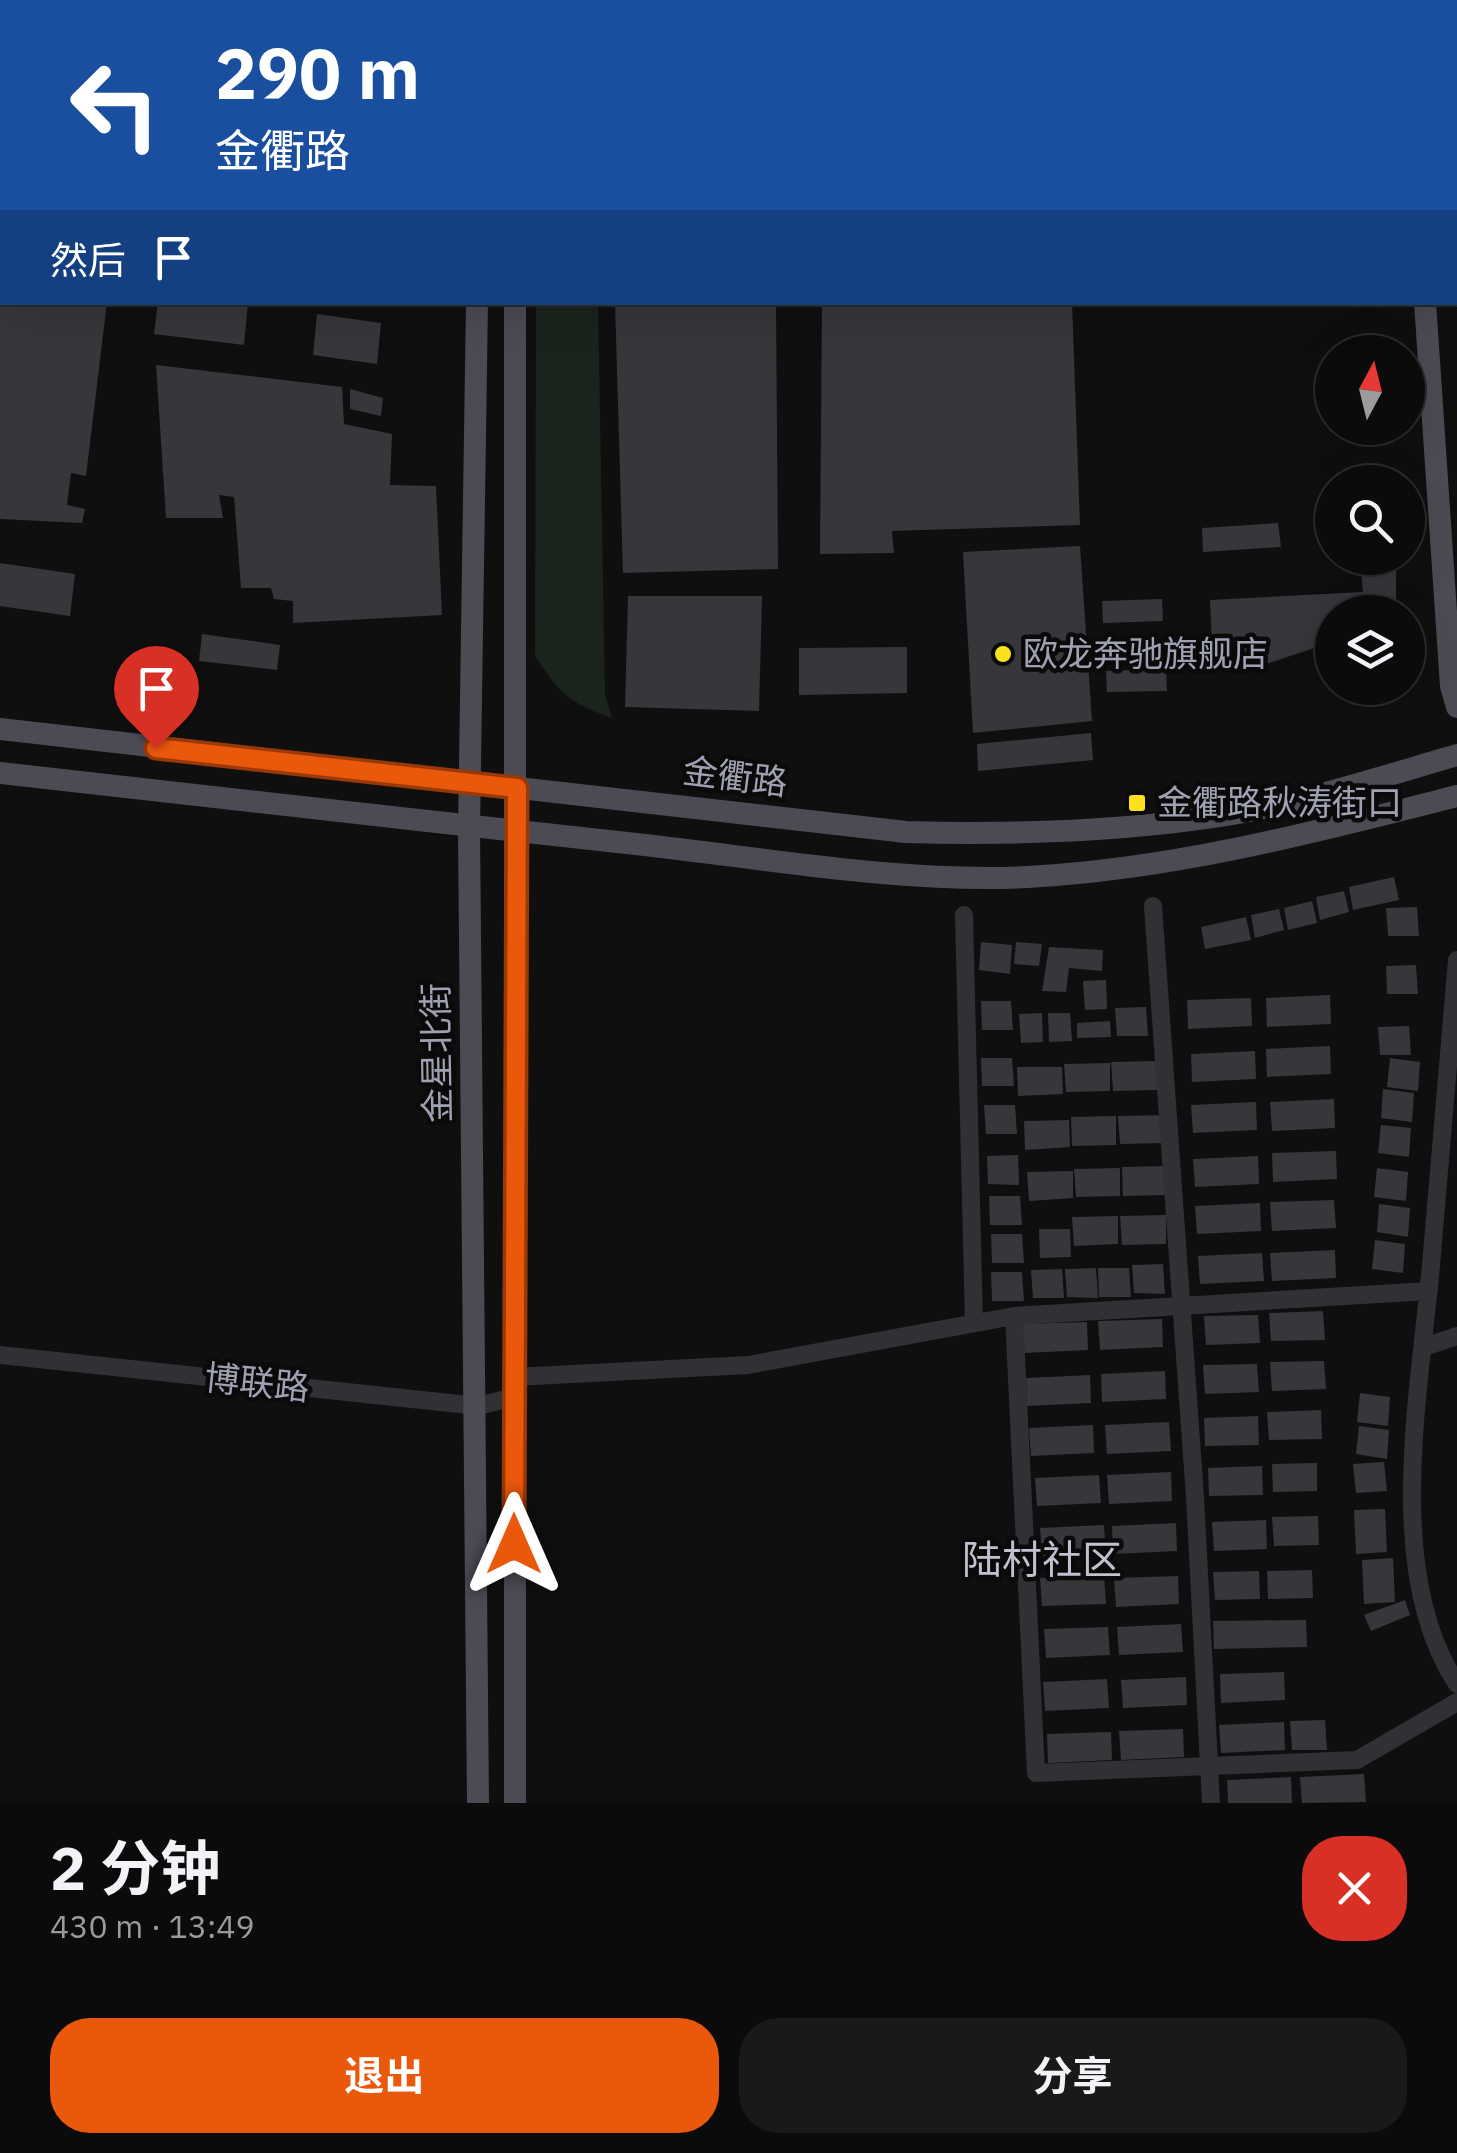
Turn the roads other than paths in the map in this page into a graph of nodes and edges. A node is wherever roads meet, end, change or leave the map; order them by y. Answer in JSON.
{"nodes":[{"id":1,"x":477,"y":305,"type":"edge"},
{"id":2,"x":515,"y":305,"type":"edge"},
{"id":3,"x":1424,"y":305,"type":"edge"},
{"id":4,"x":1457,"y":707,"type":"edge"},
{"id":5,"x":0,"y":730,"type":"edge"},
{"id":6,"x":1457,"y":755,"type":"edge"},
{"id":7,"x":0,"y":773,"type":"edge"},
{"id":8,"x":470,"y":784,"type":"junction"},
{"id":9,"x":517,"y":788,"type":"junction"},
{"id":10,"x":1457,"y":796,"type":"edge"},
{"id":11,"x":469,"y":828,"type":"junction"},
{"id":12,"x":516,"y":831,"type":"junction"},
{"id":13,"x":1154,"y":906,"type":"dead end"},
{"id":14,"x":964,"y":915,"type":"dead end"},
{"id":15,"x":1457,"y":960,"type":"edge"},
{"id":16,"x":1429,"y":1291,"type":"junction"},
{"id":17,"x":1182,"y":1306,"type":"junction"},
{"id":18,"x":1014,"y":1316,"type":"junction"},
{"id":19,"x":974,"y":1323,"type":"junction"},
{"id":20,"x":1457,"y":1336,"type":"edge"},
{"id":21,"x":1424,"y":1347,"type":"junction"},
{"id":22,"x":0,"y":1355,"type":"edge"},
{"id":23,"x":514,"y":1387,"type":"junction"},
{"id":24,"x":478,"y":1406,"type":"junction"},
{"id":25,"x":1457,"y":1684,"type":"edge"},
{"id":26,"x":1457,"y":1702,"type":"edge"},
{"id":27,"x":1209,"y":1769,"type":"junction"},
{"id":28,"x":478,"y":1803,"type":"edge"},
{"id":29,"x":515,"y":1803,"type":"edge"},
{"id":30,"x":1211,"y":1803,"type":"edge"}],
"edges":[{"from":1,"to":8,"type":"main road","name":"金星北街"},
{"from":2,"to":9,"type":"main road"},
{"from":3,"to":4,"type":"main road"},
{"from":5,"to":8,"type":"main road","name":"金衢路"},
{"from":6,"to":9,"type":"main road","name":"金衢路"},
{"from":7,"to":11,"type":"main road"},
{"from":8,"to":9,"type":"main road","name":"金衢路"},
{"from":8,"to":11,"type":"main road","name":"金星北街"},
{"from":9,"to":12,"type":"main road"},
{"from":10,"to":12,"type":"main road"},
{"from":11,"to":12,"type":"main road"},
{"from":11,"to":24,"type":"main road","name":"金星北街"},
{"from":12,"to":23,"type":"main road"},
{"from":13,"to":17,"type":"street"},
{"from":14,"to":19,"type":"street"},
{"from":15,"to":16,"type":"street"},
{"from":16,"to":17,"type":"street","name":"博联路"},
{"from":16,"to":21,"type":"street"},
{"from":17,"to":18,"type":"street","name":"博联路"},
{"from":17,"to":27,"type":"street"},
{"from":18,"to":19,"type":"street","name":"博联路"},
{"from":18,"to":27,"type":"street"},
{"from":19,"to":23,"type":"street","name":"博联路"},
{"from":20,"to":21,"type":"street"},
{"from":21,"to":25,"type":"street"},
{"from":22,"to":24,"type":"street","name":"博联路"},
{"from":23,"to":24,"type":"street","name":"博联路"},
{"from":23,"to":29,"type":"main road"},
{"from":24,"to":28,"type":"main road","name":"金星北街"},
{"from":26,"to":27,"type":"street"},
{"from":27,"to":30,"type":"street"}]}
